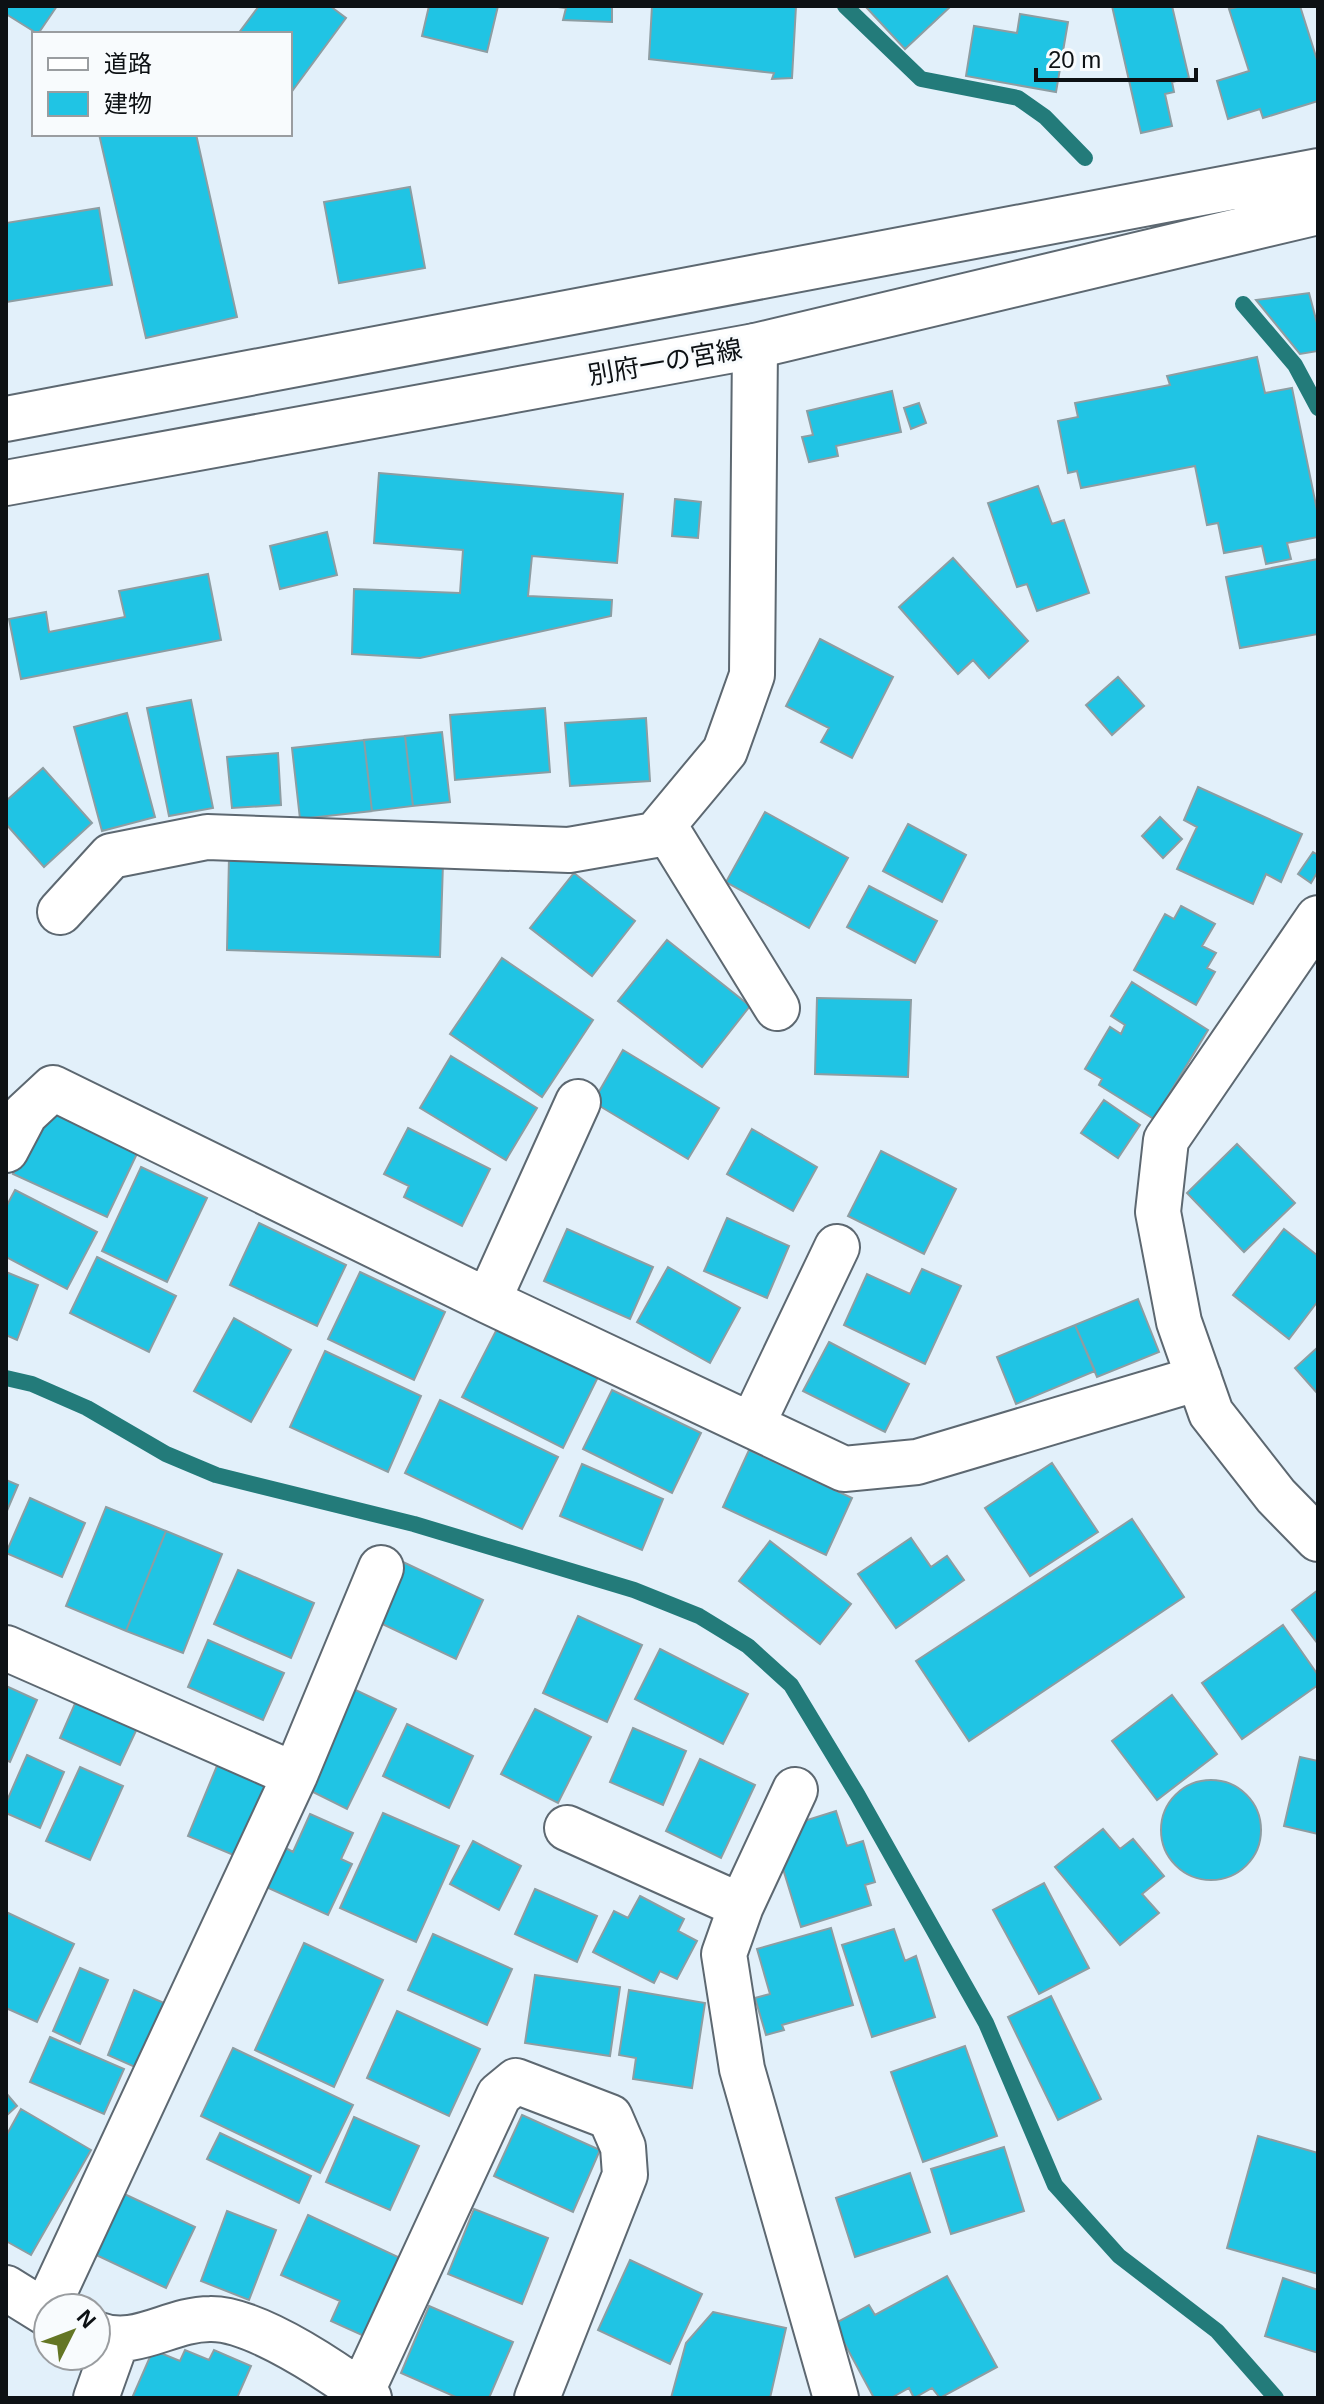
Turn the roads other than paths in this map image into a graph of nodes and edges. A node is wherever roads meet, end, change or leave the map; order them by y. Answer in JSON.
{"nodes":[{"id":1,"x":1318,"y":171,"type":"edge"},
{"id":2,"x":1318,"y":212,"type":"edge"},
{"id":3,"x":755,"y":346,"type":"junction"},
{"id":4,"x":6,"y":419,"type":"edge"},
{"id":5,"x":6,"y":483,"type":"edge"},
{"id":6,"x":664,"y":825,"type":"junction"},
{"id":7,"x":60,"y":912,"type":"dead end"},
{"id":8,"x":1318,"y":918,"type":"edge"},
{"id":9,"x":777,"y":1008,"type":"dead end"},
{"id":10,"x":578,"y":1102,"type":"dead end"},
{"id":11,"x":6,"y":1150,"type":"edge"},
{"id":12,"x":837,"y":1247,"type":"dead end"},
{"id":13,"x":488,"y":1301,"type":"junction"},
{"id":14,"x":1199,"y":1378,"type":"junction"},
{"id":15,"x":752,"y":1425,"type":"junction"},
{"id":16,"x":1318,"y":1539,"type":"edge"},
{"id":17,"x":381,"y":1568,"type":"dead end"},
{"id":18,"x":6,"y":1648,"type":"edge"},
{"id":19,"x":295,"y":1775,"type":"junction"},
{"id":20,"x":795,"y":1790,"type":"dead end"},
{"id":21,"x":567,"y":1828,"type":"dead end"},
{"id":22,"x":741,"y":1906,"type":"junction"},
{"id":23,"x":6,"y":2288,"type":"edge"},
{"id":24,"x":56,"y":2292,"type":"edge"},
{"id":25,"x":32,"y":2304,"type":"edge"},
{"id":26,"x":112,"y":2337,"type":"edge"},
{"id":27,"x":100,"y":2372,"type":"edge"},
{"id":28,"x":365,"y":2395,"type":"edge"},
{"id":29,"x":96,"y":2398,"type":"edge"},
{"id":30,"x":537,"y":2398,"type":"edge"},
{"id":31,"x":836,"y":2398,"type":"edge"}],
"edges":[{"from":1,"to":4,"type":"street"},
{"from":2,"to":3,"type":"street","name":"別府一の宮線"},
{"from":3,"to":5,"type":"street","name":"別府一の宮線"},
{"from":3,"to":6,"type":"street"},
{"from":6,"to":7,"type":"street"},
{"from":6,"to":9,"type":"street"},
{"from":8,"to":14,"type":"street"},
{"from":10,"to":13,"type":"street"},
{"from":11,"to":13,"type":"street"},
{"from":12,"to":15,"type":"street"},
{"from":13,"to":15,"type":"street"},
{"from":14,"to":15,"type":"street"},
{"from":14,"to":16,"type":"street"},
{"from":17,"to":19,"type":"street"},
{"from":18,"to":19,"type":"street"},
{"from":19,"to":24,"type":"street"},
{"from":20,"to":22,"type":"street"},
{"from":21,"to":22,"type":"street"},
{"from":22,"to":31,"type":"street"},
{"from":23,"to":25,"type":"street"},
{"from":26,"to":28,"type":"street"},
{"from":27,"to":29,"type":"street"},
{"from":28,"to":30,"type":"street"}]}
